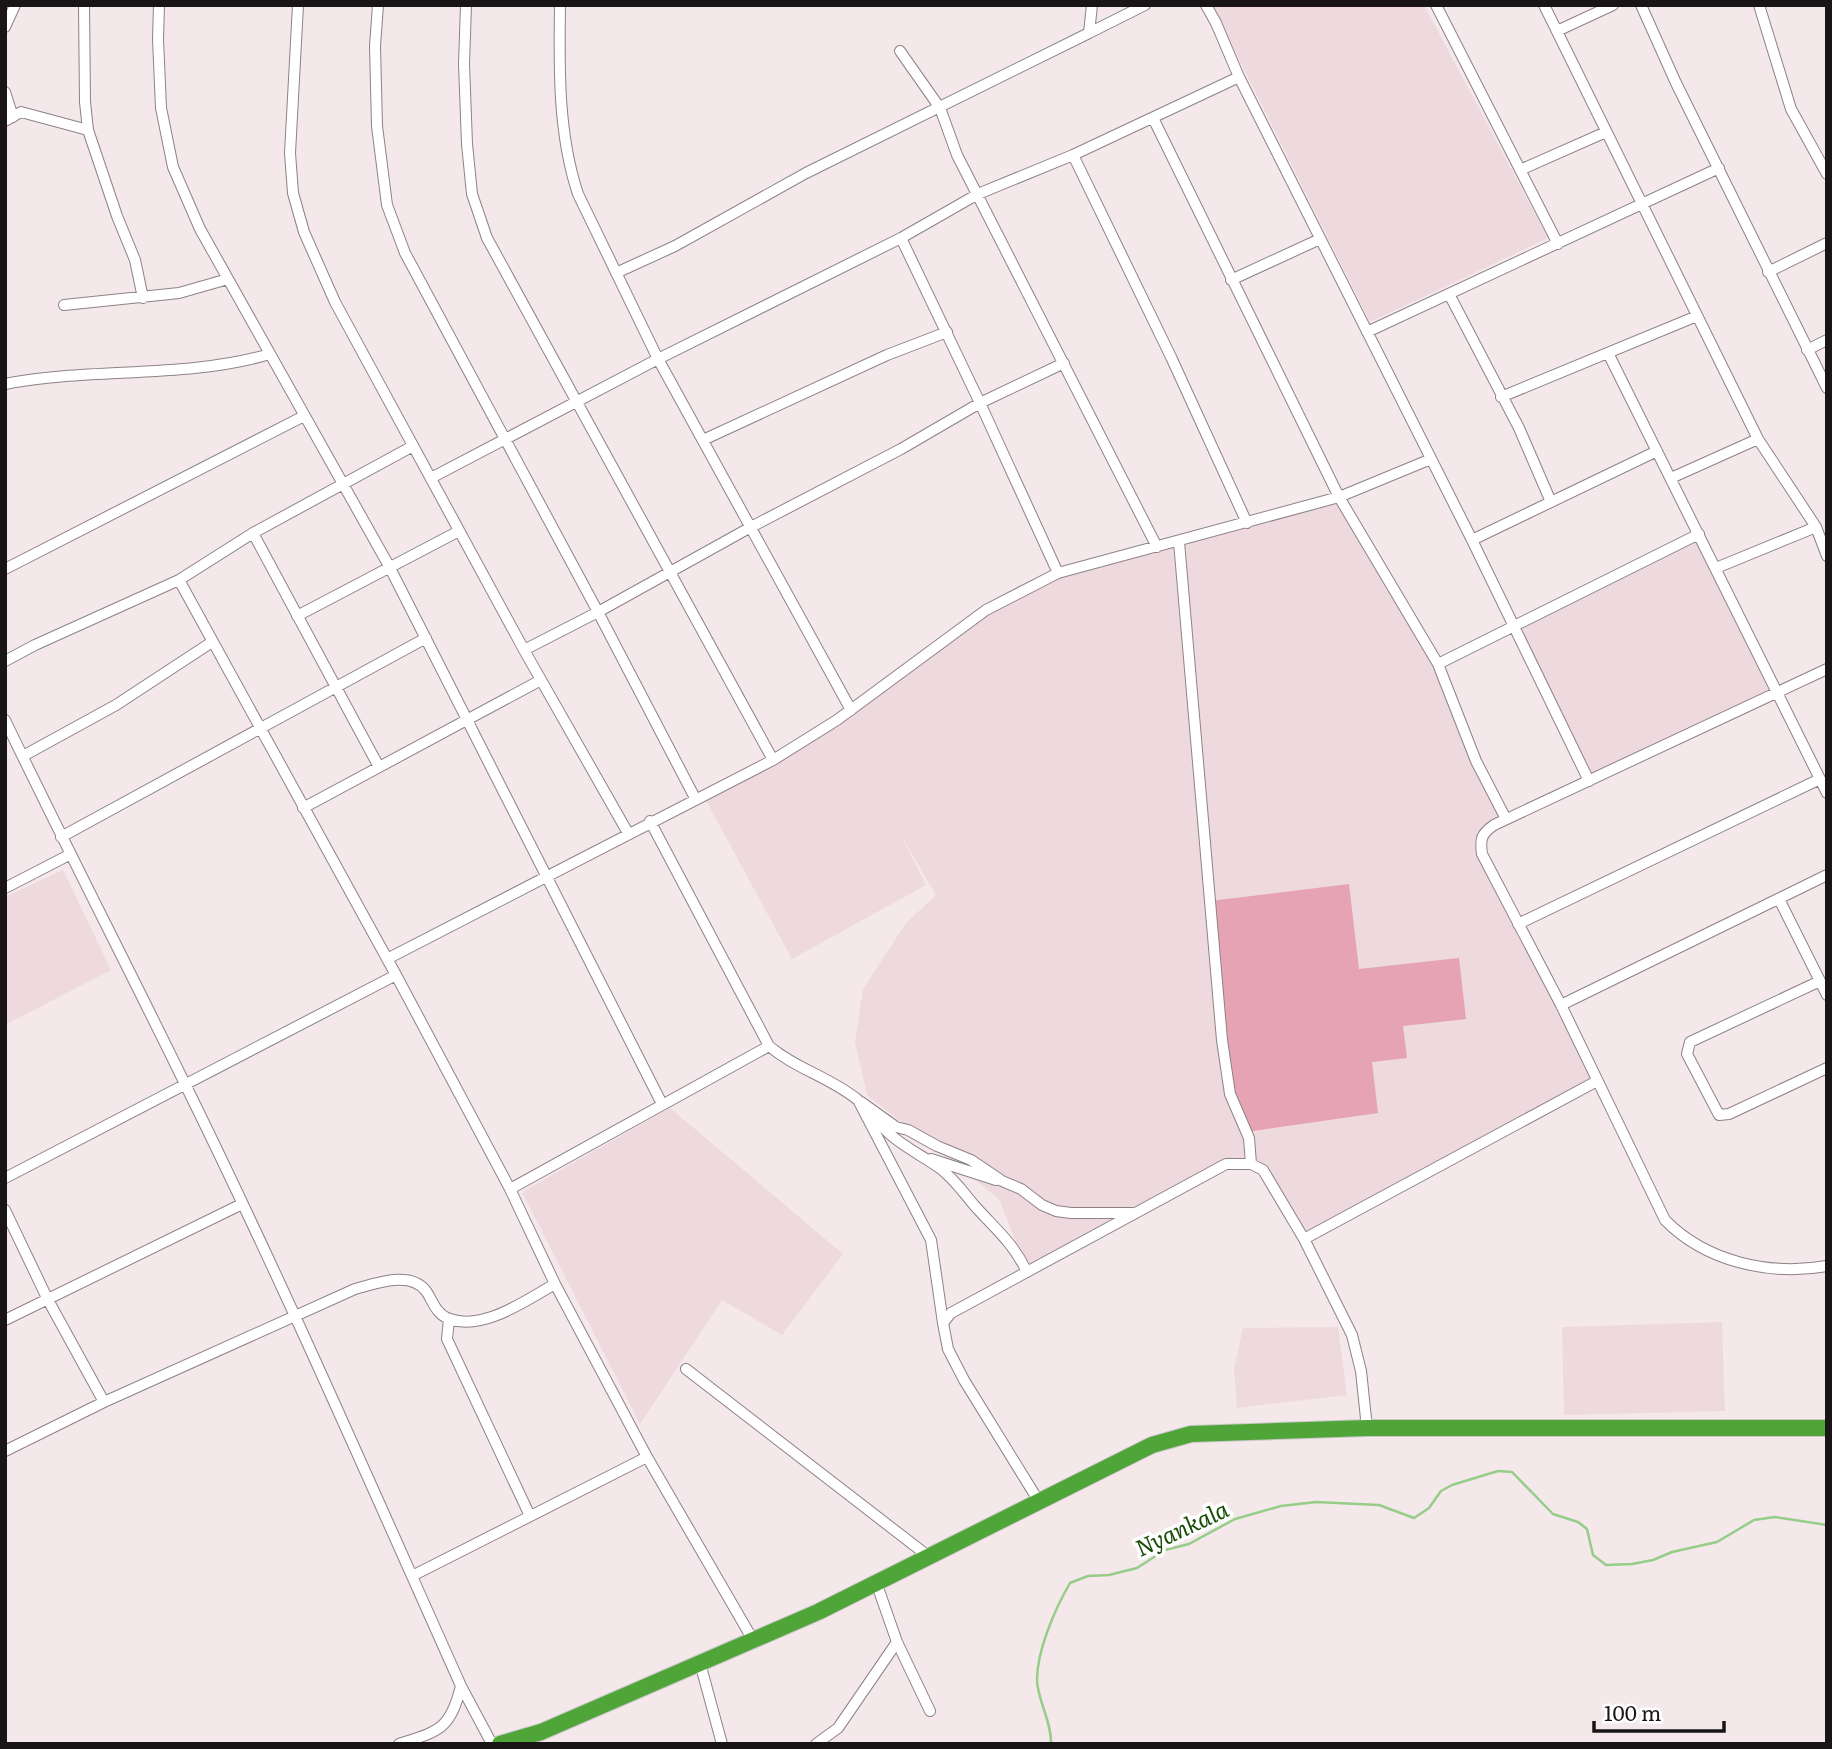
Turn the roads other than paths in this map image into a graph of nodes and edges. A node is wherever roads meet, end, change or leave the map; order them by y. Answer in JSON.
{"nodes":[{"id":1,"x":15,"y":5,"type":"edge"},
{"id":2,"x":84,"y":5,"type":"edge"},
{"id":3,"x":159,"y":5,"type":"edge"},
{"id":4,"x":298,"y":5,"type":"edge"},
{"id":5,"x":378,"y":5,"type":"edge"},
{"id":6,"x":466,"y":5,"type":"edge"},
{"id":7,"x":560,"y":5,"type":"edge"},
{"id":8,"x":1092,"y":5,"type":"edge"},
{"id":9,"x":1145,"y":5,"type":"edge"},
{"id":10,"x":1206,"y":5,"type":"edge"},
{"id":11,"x":1436,"y":5,"type":"edge"},
{"id":12,"x":1544,"y":5,"type":"edge"},
{"id":13,"x":1613,"y":5,"type":"edge"},
{"id":14,"x":1641,"y":5,"type":"edge"},
{"id":15,"x":1759,"y":5,"type":"edge"},
{"id":16,"x":5,"y":27,"type":"edge"},
{"id":17,"x":1557,"y":31,"type":"junction"},
{"id":18,"x":1090,"y":33,"type":"junction"},
{"id":19,"x":900,"y":51,"type":"dead end"},
{"id":20,"x":1239,"y":77,"type":"junction"},
{"id":21,"x":5,"y":92,"type":"edge"},
{"id":22,"x":940,"y":108,"type":"junction"},
{"id":23,"x":1153,"y":118,"type":"junction"},
{"id":24,"x":9,"y":119,"type":"edge"},
{"id":25,"x":88,"y":130,"type":"junction"},
{"id":26,"x":1606,"y":132,"type":"junction"},
{"id":27,"x":1073,"y":155,"type":"junction"},
{"id":28,"x":1719,"y":168,"type":"junction"},
{"id":29,"x":1520,"y":170,"type":"junction"},
{"id":30,"x":1827,"y":174,"type":"edge"},
{"id":31,"x":978,"y":194,"type":"junction"},
{"id":32,"x":1643,"y":205,"type":"junction"},
{"id":33,"x":901,"y":238,"type":"junction"},
{"id":34,"x":1320,"y":239,"type":"junction"},
{"id":35,"x":1827,"y":243,"type":"edge"},
{"id":36,"x":1558,"y":244,"type":"junction"},
{"id":37,"x":1768,"y":272,"type":"junction"},
{"id":38,"x":616,"y":273,"type":"junction"},
{"id":39,"x":228,"y":279,"type":"junction"},
{"id":40,"x":1231,"y":280,"type":"junction"},
{"id":41,"x":1450,"y":294,"type":"junction"},
{"id":42,"x":143,"y":298,"type":"junction"},
{"id":43,"x":64,"y":305,"type":"dead end"},
{"id":44,"x":1697,"y":316,"type":"junction"},
{"id":45,"x":947,"y":332,"type":"junction"},
{"id":46,"x":1367,"y":332,"type":"junction"},
{"id":47,"x":1827,"y":340,"type":"edge"},
{"id":48,"x":1807,"y":350,"type":"junction"},
{"id":49,"x":1608,"y":353,"type":"junction"},
{"id":50,"x":270,"y":354,"type":"junction"},
{"id":51,"x":658,"y":359,"type":"junction"},
{"id":52,"x":1064,"y":363,"type":"junction"},
{"id":53,"x":5,"y":384,"type":"edge"},
{"id":54,"x":1827,"y":388,"type":"edge"},
{"id":55,"x":1501,"y":397,"type":"junction"},
{"id":56,"x":577,"y":401,"type":"junction"},
{"id":57,"x":980,"y":403,"type":"junction"},
{"id":58,"x":304,"y":416,"type":"junction"},
{"id":59,"x":505,"y":438,"type":"junction"},
{"id":60,"x":1758,"y":439,"type":"junction"},
{"id":61,"x":703,"y":440,"type":"junction"},
{"id":62,"x":413,"y":446,"type":"junction"},
{"id":63,"x":1657,"y":451,"type":"junction"},
{"id":64,"x":1431,"y":459,"type":"junction"},
{"id":65,"x":431,"y":478,"type":"junction"},
{"id":66,"x":1671,"y":478,"type":"junction"},
{"id":67,"x":341,"y":484,"type":"junction"},
{"id":68,"x":1339,"y":497,"type":"junction"},
{"id":69,"x":1551,"y":502,"type":"junction"},
{"id":70,"x":1247,"y":523,"type":"junction"},
{"id":71,"x":751,"y":527,"type":"junction"},
{"id":72,"x":1816,"y":527,"type":"junction"},
{"id":73,"x":459,"y":531,"type":"junction"},
{"id":74,"x":253,"y":533,"type":"junction"},
{"id":75,"x":1699,"y":534,"type":"junction"},
{"id":76,"x":1472,"y":540,"type":"junction"},
{"id":77,"x":1179,"y":541,"type":"junction"},
{"id":78,"x":1157,"y":547,"type":"junction"},
{"id":79,"x":1827,"y":556,"type":"edge"},
{"id":80,"x":389,"y":566,"type":"junction"},
{"id":81,"x":1716,"y":568,"type":"junction"},
{"id":82,"x":5,"y":569,"type":"edge"},
{"id":83,"x":671,"y":571,"type":"junction"},
{"id":84,"x":1058,"y":573,"type":"junction"},
{"id":85,"x":179,"y":580,"type":"junction"},
{"id":86,"x":598,"y":612,"type":"junction"},
{"id":87,"x":297,"y":616,"type":"junction"},
{"id":88,"x":1512,"y":627,"type":"junction"},
{"id":89,"x":426,"y":638,"type":"junction"},
{"id":90,"x":212,"y":642,"type":"junction"},
{"id":91,"x":524,"y":650,"type":"junction"},
{"id":92,"x":5,"y":661,"type":"edge"},
{"id":93,"x":1438,"y":664,"type":"junction"},
{"id":94,"x":1827,"y":669,"type":"edge"},
{"id":95,"x":541,"y":680,"type":"junction"},
{"id":96,"x":335,"y":688,"type":"junction"},
{"id":97,"x":1777,"y":692,"type":"junction"},
{"id":98,"x":851,"y":709,"type":"junction"},
{"id":99,"x":467,"y":719,"type":"junction"},
{"id":100,"x":5,"y":720,"type":"edge"},
{"id":101,"x":259,"y":729,"type":"junction"},
{"id":102,"x":23,"y":757,"type":"junction"},
{"id":103,"x":772,"y":760,"type":"junction"},
{"id":104,"x":379,"y":768,"type":"junction"},
{"id":105,"x":1820,"y":779,"type":"junction"},
{"id":106,"x":1588,"y":781,"type":"junction"},
{"id":107,"x":1827,"y":793,"type":"edge"},
{"id":108,"x":695,"y":798,"type":"junction"},
{"id":109,"x":303,"y":808,"type":"junction"},
{"id":110,"x":1506,"y":819,"type":"junction"},
{"id":111,"x":650,"y":821,"type":"junction"},
{"id":112,"x":628,"y":833,"type":"junction"},
{"id":113,"x":61,"y":837,"type":"junction"},
{"id":114,"x":69,"y":855,"type":"junction"},
{"id":115,"x":547,"y":874,"type":"junction"},
{"id":116,"x":1827,"y":876,"type":"edge"},
{"id":117,"x":5,"y":888,"type":"edge"},
{"id":118,"x":1779,"y":899,"type":"junction"},
{"id":119,"x":1518,"y":924,"type":"junction"},
{"id":120,"x":387,"y":959,"type":"junction"},
{"id":121,"x":396,"y":975,"type":"junction"},
{"id":122,"x":1820,"y":981,"type":"junction"},
{"id":123,"x":1827,"y":995,"type":"edge"},
{"id":124,"x":1561,"y":1005,"type":"junction"},
{"id":125,"x":769,"y":1046,"type":"junction"},
{"id":126,"x":1827,"y":1068,"type":"edge"},
{"id":127,"x":1597,"y":1081,"type":"junction"},
{"id":128,"x":186,"y":1086,"type":"junction"},
{"id":129,"x":863,"y":1103,"type":"junction"},
{"id":130,"x":662,"y":1104,"type":"junction"},
{"id":131,"x":922,"y":1157,"type":"junction"},
{"id":132,"x":1251,"y":1164,"type":"junction"},
{"id":133,"x":5,"y":1178,"type":"edge"},
{"id":134,"x":1002,"y":1181,"type":"junction"},
{"id":135,"x":510,"y":1189,"type":"junction"},
{"id":136,"x":242,"y":1204,"type":"junction"},
{"id":137,"x":5,"y":1210,"type":"edge"},
{"id":138,"x":1139,"y":1211,"type":"junction"},
{"id":139,"x":1304,"y":1239,"type":"junction"},
{"id":140,"x":1827,"y":1266,"type":"edge"},
{"id":141,"x":1027,"y":1272,"type":"junction"},
{"id":142,"x":555,"y":1284,"type":"junction"},
{"id":143,"x":48,"y":1300,"type":"junction"},
{"id":144,"x":294,"y":1315,"type":"junction"},
{"id":145,"x":449,"y":1319,"type":"junction"},
{"id":146,"x":5,"y":1320,"type":"edge"},
{"id":147,"x":943,"y":1323,"type":"junction"},
{"id":148,"x":685,"y":1370,"type":"dead end"},
{"id":149,"x":104,"y":1402,"type":"junction"},
{"id":150,"x":1367,"y":1428,"type":"junction"},
{"id":151,"x":1827,"y":1428,"type":"edge"},
{"id":152,"x":5,"y":1451,"type":"edge"},
{"id":153,"x":647,"y":1457,"type":"junction"},
{"id":154,"x":1038,"y":1500,"type":"junction"},
{"id":155,"x":530,"y":1516,"type":"junction"},
{"id":156,"x":928,"y":1556,"type":"junction"},
{"id":157,"x":412,"y":1576,"type":"junction"},
{"id":158,"x":876,"y":1582,"type":"junction"},
{"id":159,"x":753,"y":1640,"type":"junction"},
{"id":160,"x":897,"y":1642,"type":"junction"},
{"id":161,"x":700,"y":1663,"type":"junction"},
{"id":162,"x":461,"y":1686,"type":"junction"},
{"id":163,"x":930,"y":1711,"type":"dead end"},
{"id":164,"x":509,"y":1742,"type":"edge"},
{"id":165,"x":399,"y":1744,"type":"edge"},
{"id":166,"x":492,"y":1744,"type":"edge"},
{"id":167,"x":722,"y":1744,"type":"edge"},
{"id":168,"x":817,"y":1744,"type":"edge"}],
"edges":[{"from":1,"to":16,"type":"street"},
{"from":2,"to":25,"type":"street"},
{"from":3,"to":39,"type":"street"},
{"from":4,"to":62,"type":"street"},
{"from":5,"to":59,"type":"street"},
{"from":6,"to":56,"type":"street"},
{"from":7,"to":38,"type":"street"},
{"from":8,"to":18,"type":"street"},
{"from":9,"to":18,"type":"street"},
{"from":10,"to":20,"type":"street"},
{"from":11,"to":29,"type":"street"},
{"from":12,"to":17,"type":"street"},
{"from":13,"to":17,"type":"street"},
{"from":14,"to":28,"type":"street"},
{"from":15,"to":30,"type":"street"},
{"from":17,"to":26,"type":"street"},
{"from":18,"to":22,"type":"street"},
{"from":19,"to":22,"type":"street"},
{"from":20,"to":23,"type":"street"},
{"from":20,"to":34,"type":"street"},
{"from":21,"to":24,"type":"street"},
{"from":22,"to":31,"type":"street"},
{"from":22,"to":38,"type":"street"},
{"from":23,"to":27,"type":"street"},
{"from":23,"to":40,"type":"street"},
{"from":24,"to":25,"type":"street"},
{"from":25,"to":42,"type":"street"},
{"from":26,"to":29,"type":"street"},
{"from":26,"to":32,"type":"street"},
{"from":27,"to":31,"type":"street"},
{"from":27,"to":70,"type":"street"},
{"from":28,"to":32,"type":"street"},
{"from":28,"to":37,"type":"street"},
{"from":29,"to":36,"type":"street"},
{"from":31,"to":33,"type":"street"},
{"from":31,"to":52,"type":"street"},
{"from":32,"to":36,"type":"street"},
{"from":32,"to":44,"type":"street"},
{"from":33,"to":45,"type":"street"},
{"from":33,"to":51,"type":"street"},
{"from":34,"to":40,"type":"street"},
{"from":34,"to":46,"type":"street"},
{"from":35,"to":37,"type":"street"},
{"from":36,"to":41,"type":"street"},
{"from":37,"to":48,"type":"street"},
{"from":38,"to":51,"type":"street"},
{"from":39,"to":42,"type":"street"},
{"from":39,"to":50,"type":"street"},
{"from":40,"to":68,"type":"street"},
{"from":41,"to":46,"type":"street"},
{"from":41,"to":55,"type":"street"},
{"from":42,"to":43,"type":"street"},
{"from":44,"to":49,"type":"street"},
{"from":44,"to":60,"type":"street"},
{"from":45,"to":57,"type":"street"},
{"from":45,"to":61,"type":"street"},
{"from":46,"to":64,"type":"street"},
{"from":47,"to":48,"type":"street"},
{"from":48,"to":54,"type":"street"},
{"from":49,"to":55,"type":"street"},
{"from":49,"to":63,"type":"street"},
{"from":50,"to":53,"type":"street"},
{"from":50,"to":58,"type":"street"},
{"from":51,"to":56,"type":"street"},
{"from":51,"to":61,"type":"street"},
{"from":52,"to":57,"type":"street"},
{"from":52,"to":78,"type":"street"},
{"from":55,"to":69,"type":"street"},
{"from":56,"to":59,"type":"street"},
{"from":56,"to":83,"type":"street"},
{"from":57,"to":71,"type":"street"},
{"from":57,"to":84,"type":"street"},
{"from":58,"to":67,"type":"street"},
{"from":58,"to":82,"type":"street"},
{"from":59,"to":65,"type":"street"},
{"from":59,"to":86,"type":"street"},
{"from":60,"to":66,"type":"street"},
{"from":60,"to":72,"type":"street"},
{"from":61,"to":71,"type":"street"},
{"from":62,"to":65,"type":"street"},
{"from":62,"to":67,"type":"street"},
{"from":63,"to":66,"type":"street"},
{"from":63,"to":69,"type":"street"},
{"from":64,"to":68,"type":"street"},
{"from":64,"to":76,"type":"street"},
{"from":65,"to":73,"type":"street"},
{"from":66,"to":75,"type":"street"},
{"from":67,"to":74,"type":"street"},
{"from":67,"to":80,"type":"street"},
{"from":68,"to":70,"type":"street"},
{"from":68,"to":93,"type":"street"},
{"from":69,"to":76,"type":"street"},
{"from":70,"to":77,"type":"street"},
{"from":71,"to":83,"type":"street"},
{"from":71,"to":98,"type":"street"},
{"from":72,"to":79,"type":"street"},
{"from":72,"to":81,"type":"street"},
{"from":73,"to":80,"type":"street"},
{"from":73,"to":91,"type":"street"},
{"from":74,"to":85,"type":"street"},
{"from":74,"to":87,"type":"street"},
{"from":75,"to":81,"type":"street"},
{"from":75,"to":88,"type":"street"},
{"from":76,"to":88,"type":"street"},
{"from":77,"to":78,"type":"street"},
{"from":77,"to":132,"type":"street"},
{"from":78,"to":84,"type":"street"},
{"from":80,"to":87,"type":"street"},
{"from":80,"to":89,"type":"street"},
{"from":81,"to":97,"type":"street"},
{"from":83,"to":86,"type":"street"},
{"from":83,"to":103,"type":"street"},
{"from":84,"to":98,"type":"street"},
{"from":85,"to":90,"type":"street"},
{"from":85,"to":92,"type":"street"},
{"from":86,"to":91,"type":"street"},
{"from":86,"to":108,"type":"street"},
{"from":87,"to":96,"type":"street"},
{"from":88,"to":93,"type":"street"},
{"from":88,"to":106,"type":"street"},
{"from":89,"to":96,"type":"street"},
{"from":89,"to":99,"type":"street"},
{"from":90,"to":101,"type":"street"},
{"from":90,"to":102,"type":"street"},
{"from":91,"to":95,"type":"street"},
{"from":93,"to":110,"type":"street"},
{"from":94,"to":97,"type":"street"},
{"from":95,"to":99,"type":"street"},
{"from":95,"to":112,"type":"street"},
{"from":96,"to":101,"type":"street"},
{"from":96,"to":104,"type":"street"},
{"from":97,"to":105,"type":"street"},
{"from":97,"to":106,"type":"street"},
{"from":98,"to":103,"type":"street"},
{"from":99,"to":104,"type":"street"},
{"from":99,"to":115,"type":"street"},
{"from":100,"to":102,"type":"street"},
{"from":101,"to":109,"type":"street"},
{"from":101,"to":113,"type":"street"},
{"from":102,"to":113,"type":"street"},
{"from":103,"to":108,"type":"street"},
{"from":104,"to":109,"type":"street"},
{"from":105,"to":107,"type":"street"},
{"from":105,"to":119,"type":"street"},
{"from":106,"to":110,"type":"street"},
{"from":108,"to":111,"type":"street"},
{"from":109,"to":120,"type":"street"},
{"from":110,"to":119,"type":"street"},
{"from":111,"to":112,"type":"street"},
{"from":111,"to":125,"type":"street"},
{"from":112,"to":115,"type":"street"},
{"from":113,"to":114,"type":"street"},
{"from":114,"to":117,"type":"street"},
{"from":114,"to":128,"type":"street"},
{"from":115,"to":120,"type":"street"},
{"from":115,"to":130,"type":"street"},
{"from":116,"to":118,"type":"street"},
{"from":118,"to":122,"type":"street"},
{"from":118,"to":124,"type":"street"},
{"from":119,"to":124,"type":"street"},
{"from":120,"to":121,"type":"street"},
{"from":121,"to":128,"type":"street"},
{"from":121,"to":135,"type":"street"},
{"from":122,"to":123,"type":"street"},
{"from":122,"to":126,"type":"street"},
{"from":124,"to":127,"type":"street"},
{"from":125,"to":129,"type":"street"},
{"from":125,"to":130,"type":"street"},
{"from":127,"to":139,"type":"street"},
{"from":127,"to":140,"type":"street"},
{"from":128,"to":133,"type":"street"},
{"from":128,"to":136,"type":"street"},
{"from":129,"to":131,"type":"street"},
{"from":129,"to":134,"type":"street"},
{"from":129,"to":147,"type":"street"},
{"from":130,"to":135,"type":"street"},
{"from":131,"to":134,"type":"street"},
{"from":131,"to":141,"type":"street"},
{"from":132,"to":138,"type":"street"},
{"from":132,"to":139,"type":"street"},
{"from":134,"to":138,"type":"street"},
{"from":135,"to":142,"type":"street"},
{"from":136,"to":143,"type":"street"},
{"from":136,"to":144,"type":"street"},
{"from":137,"to":143,"type":"street"},
{"from":138,"to":141,"type":"street"},
{"from":139,"to":150,"type":"street"},
{"from":141,"to":147,"type":"street"},
{"from":142,"to":145,"type":"street"},
{"from":142,"to":153,"type":"street"},
{"from":143,"to":146,"type":"street"},
{"from":143,"to":149,"type":"street"},
{"from":144,"to":145,"type":"street"},
{"from":144,"to":149,"type":"street"},
{"from":144,"to":157,"type":"street"},
{"from":145,"to":155,"type":"street"},
{"from":147,"to":154,"type":"street"},
{"from":148,"to":156,"type":"street"},
{"from":149,"to":152,"type":"street"},
{"from":150,"to":151,"type":"highway"},
{"from":150,"to":154,"type":"highway"},
{"from":153,"to":155,"type":"street"},
{"from":153,"to":159,"type":"street"},
{"from":154,"to":156,"type":"highway"},
{"from":155,"to":157,"type":"street"},
{"from":156,"to":158,"type":"highway"},
{"from":157,"to":162,"type":"street"},
{"from":158,"to":159,"type":"highway"},
{"from":158,"to":160,"type":"street"},
{"from":159,"to":161,"type":"highway"},
{"from":160,"to":163,"type":"street"},
{"from":160,"to":168,"type":"street"},
{"from":161,"to":164,"type":"highway"},
{"from":161,"to":167,"type":"street"},
{"from":162,"to":165,"type":"street"},
{"from":162,"to":166,"type":"street"}]}
